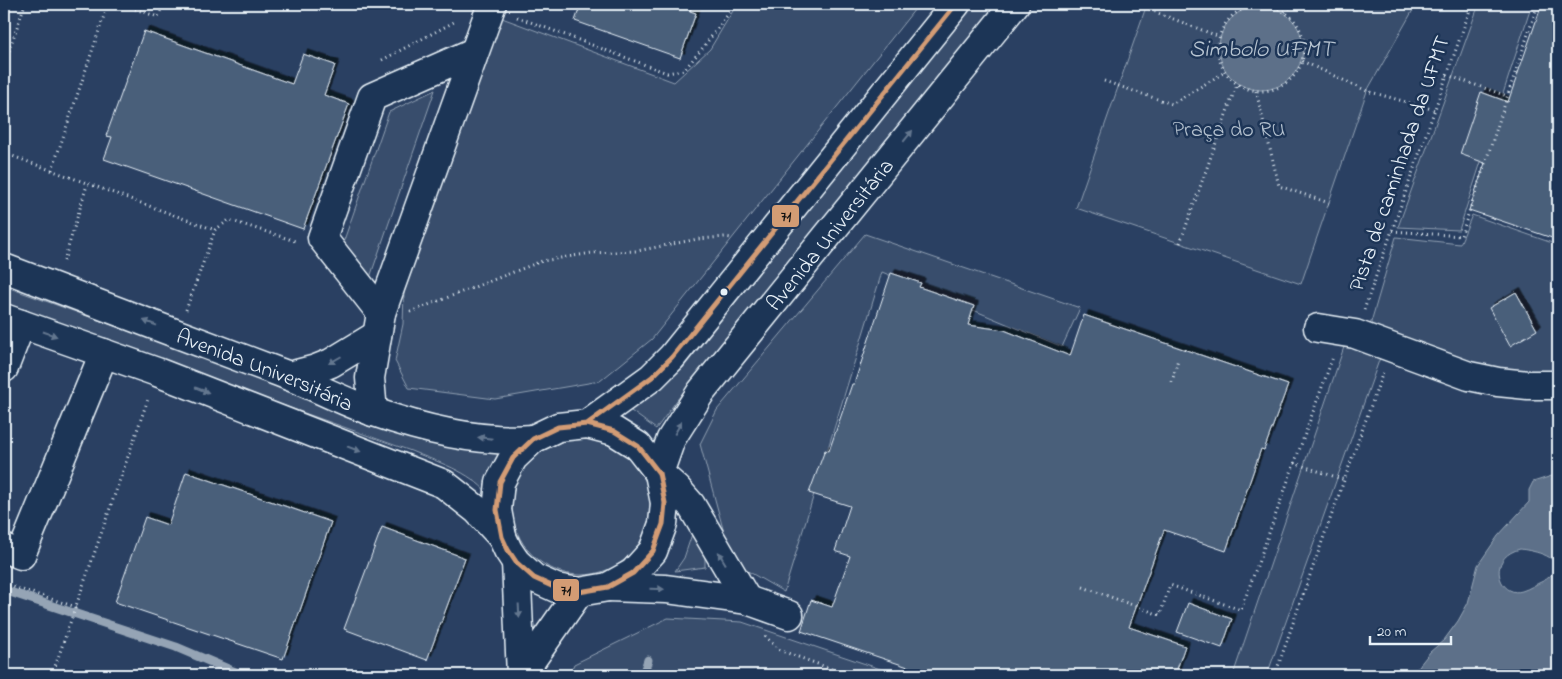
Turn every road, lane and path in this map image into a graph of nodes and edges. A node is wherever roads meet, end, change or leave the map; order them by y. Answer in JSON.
{"nodes":[{"id":1,"x":25,"y":4,"type":"edge"},
{"id":2,"x":108,"y":4,"type":"edge"},
{"id":3,"x":121,"y":4,"type":"edge"},
{"id":4,"x":162,"y":4,"type":"edge"},
{"id":5,"x":736,"y":4,"type":"edge"},
{"id":6,"x":956,"y":4,"type":"edge"},
{"id":7,"x":1015,"y":4,"type":"edge"},
{"id":8,"x":1294,"y":4,"type":"edge"},
{"id":9,"x":1472,"y":4,"type":"edge"},
{"id":10,"x":1538,"y":4,"type":"edge"},
{"id":11,"x":131,"y":5,"type":"edge"},
{"id":12,"x":1252,"y":5,"type":"edge"},
{"id":13,"x":1274,"y":5,"type":"edge"},
{"id":14,"x":491,"y":6,"type":"edge"},
{"id":15,"x":1145,"y":8,"type":"dead end"},
{"id":16,"x":1285,"y":12,"type":"junction"},
{"id":17,"x":1220,"y":37,"type":"junction"},
{"id":18,"x":474,"y":52,"type":"junction"},
{"id":19,"x":1302,"y":61,"type":"junction"},
{"id":20,"x":4,"y":65,"type":"edge"},
{"id":21,"x":1226,"y":72,"type":"junction"},
{"id":22,"x":1447,"y":75,"type":"junction"},
{"id":23,"x":1104,"y":81,"type":"dead end"},
{"id":24,"x":1237,"y":84,"type":"junction"},
{"id":25,"x":1256,"y":90,"type":"junction"},
{"id":26,"x":1507,"y":96,"type":"junction"},
{"id":27,"x":1434,"y":110,"type":"junction"},
{"id":28,"x":4,"y":154,"type":"edge"},
{"id":29,"x":52,"y":170,"type":"junction"},
{"id":30,"x":87,"y":184,"type":"junction"},
{"id":31,"x":1329,"y":203,"type":"dead end"},
{"id":32,"x":215,"y":230,"type":"dead end"},
{"id":33,"x":1392,"y":231,"type":"junction"},
{"id":34,"x":738,"y":239,"type":"dead end"},
{"id":35,"x":1180,"y":243,"type":"dead end"},
{"id":36,"x":4,"y":268,"type":"edge"},
{"id":37,"x":55,"y":288,"type":"junction"},
{"id":38,"x":388,"y":320,"type":"junction"},
{"id":39,"x":12,"y":321,"type":"edge"},
{"id":40,"x":1339,"y":331,"type":"junction"},
{"id":41,"x":1392,"y":348,"type":"junction"},
{"id":42,"x":104,"y":353,"type":"junction"},
{"id":43,"x":1178,"y":359,"type":"dead end"},
{"id":44,"x":4,"y":368,"type":"edge"},
{"id":45,"x":290,"y":376,"type":"junction"},
{"id":46,"x":1172,"y":382,"type":"dead end"},
{"id":47,"x":1558,"y":385,"type":"edge"},
{"id":48,"x":150,"y":391,"type":"dead end"},
{"id":49,"x":373,"y":412,"type":"junction"},
{"id":50,"x":586,"y":424,"type":"junction"},
{"id":51,"x":533,"y":438,"type":"junction"},
{"id":52,"x":1294,"y":463,"type":"junction"},
{"id":53,"x":658,"y":473,"type":"junction"},
{"id":54,"x":1345,"y":480,"type":"junction"},
{"id":55,"x":502,"y":537,"type":"junction"},
{"id":56,"x":4,"y":548,"type":"edge"},
{"id":57,"x":516,"y":562,"type":"junction"},
{"id":58,"x":4,"y":584,"type":"edge"},
{"id":59,"x":608,"y":587,"type":"junction"},
{"id":60,"x":1084,"y":587,"type":"dead end"},
{"id":61,"x":579,"y":592,"type":"junction"},
{"id":62,"x":752,"y":602,"type":"junction"},
{"id":63,"x":76,"y":607,"type":"junction"},
{"id":64,"x":789,"y":615,"type":"dead end"},
{"id":65,"x":52,"y":675,"type":"edge"},
{"id":66,"x":521,"y":675,"type":"edge"},
{"id":67,"x":848,"y":675,"type":"edge"},
{"id":68,"x":1275,"y":675,"type":"edge"}],
"edges":[{"from":1,"to":20,"type":"path"},
{"from":2,"to":29,"type":"path"},
{"from":3,"to":11,"type":"path"},
{"from":4,"to":11,"type":"path"},
{"from":5,"to":14,"type":"path"},
{"from":6,"to":50,"type":"street","name":"Avenida Universitária"},
{"from":53,"to":7,"type":"street","name":"Avenida Universitária","one_way":true},
{"from":8,"to":16,"type":"path"},
{"from":9,"to":22,"type":"path","name":"Pista de caminhada da UFMT"},
{"from":10,"to":26,"type":"path"},
{"from":12,"to":13,"type":"path"},
{"from":12,"to":17,"type":"path"},
{"from":13,"to":16,"type":"path"},
{"from":14,"to":18,"type":"street"},
{"from":15,"to":17,"type":"path"},
{"from":16,"to":19,"type":"path"},
{"from":17,"to":21,"type":"path"},
{"from":18,"to":38,"type":"street"},
{"from":18,"to":38,"type":"street"},
{"from":19,"to":25,"type":"path"},
{"from":19,"to":27,"type":"path"},
{"from":21,"to":23,"type":"path"},
{"from":21,"to":24,"type":"path"},
{"from":22,"to":26,"type":"path"},
{"from":22,"to":27,"type":"path","name":"Pista de caminhada da UFMT"},
{"from":24,"to":25,"type":"path"},
{"from":24,"to":35,"type":"path"},
{"from":25,"to":31,"type":"path"},
{"from":26,"to":33,"type":"path"},
{"from":27,"to":33,"type":"path","name":"Pista de caminhada da UFMT"},
{"from":28,"to":29,"type":"path"},
{"from":29,"to":30,"type":"path"},
{"from":30,"to":32,"type":"path"},
{"from":30,"to":37,"type":"path"},
{"from":33,"to":40,"type":"path","name":"Pista de caminhada da UFMT"},
{"from":34,"to":38,"type":"path"},
{"from":36,"to":37,"type":"street","name":"Avenida Universitária"},
{"from":45,"to":37,"type":"street","name":"Avenida Universitária","one_way":true},
{"from":38,"to":45,"type":"street","one_way":true},
{"from":38,"to":49,"type":"street"},
{"from":39,"to":42,"type":"street","name":"Avenida Universitária","one_way":true},
{"from":39,"to":44,"type":"street"},
{"from":40,"to":41,"type":"street"},
{"from":40,"to":52,"type":"path","name":"Pista de caminhada da UFMT"},
{"from":41,"to":47,"type":"street"},
{"from":41,"to":54,"type":"path"},
{"from":42,"to":55,"type":"street","name":"Avenida Universitária","one_way":true},
{"from":42,"to":56,"type":"street"},
{"from":43,"to":46,"type":"path"},
{"from":45,"to":49,"type":"street","name":"Avenida Universitária"},
{"from":48,"to":63,"type":"path"},
{"from":51,"to":49,"type":"street","name":"Avenida Universitária","one_way":true},
{"from":50,"to":51,"type":"street","name":"Avenida Universitária"},
{"from":50,"to":53,"type":"street","name":"Avenida Universitária"},
{"from":51,"to":55,"type":"street","name":"Avenida Universitária"},
{"from":52,"to":54,"type":"path"},
{"from":52,"to":60,"type":"path","name":"Pista de caminhada da UFMT"},
{"from":53,"to":59,"type":"street","name":"Avenida Universitária"},
{"from":62,"to":53,"type":"street","one_way":true},
{"from":54,"to":68,"type":"path"},
{"from":55,"to":57,"type":"street","name":"Avenida Universitária"},
{"from":57,"to":61,"type":"street","name":"Avenida Universitária"},
{"from":57,"to":66,"type":"street","one_way":true},
{"from":58,"to":63,"type":"path"},
{"from":59,"to":61,"type":"street","name":"Avenida Universitária"},
{"from":59,"to":62,"type":"street","one_way":true},
{"from":61,"to":66,"type":"street"},
{"from":62,"to":64,"type":"street"},
{"from":62,"to":67,"type":"path"},
{"from":63,"to":65,"type":"path"}]}
